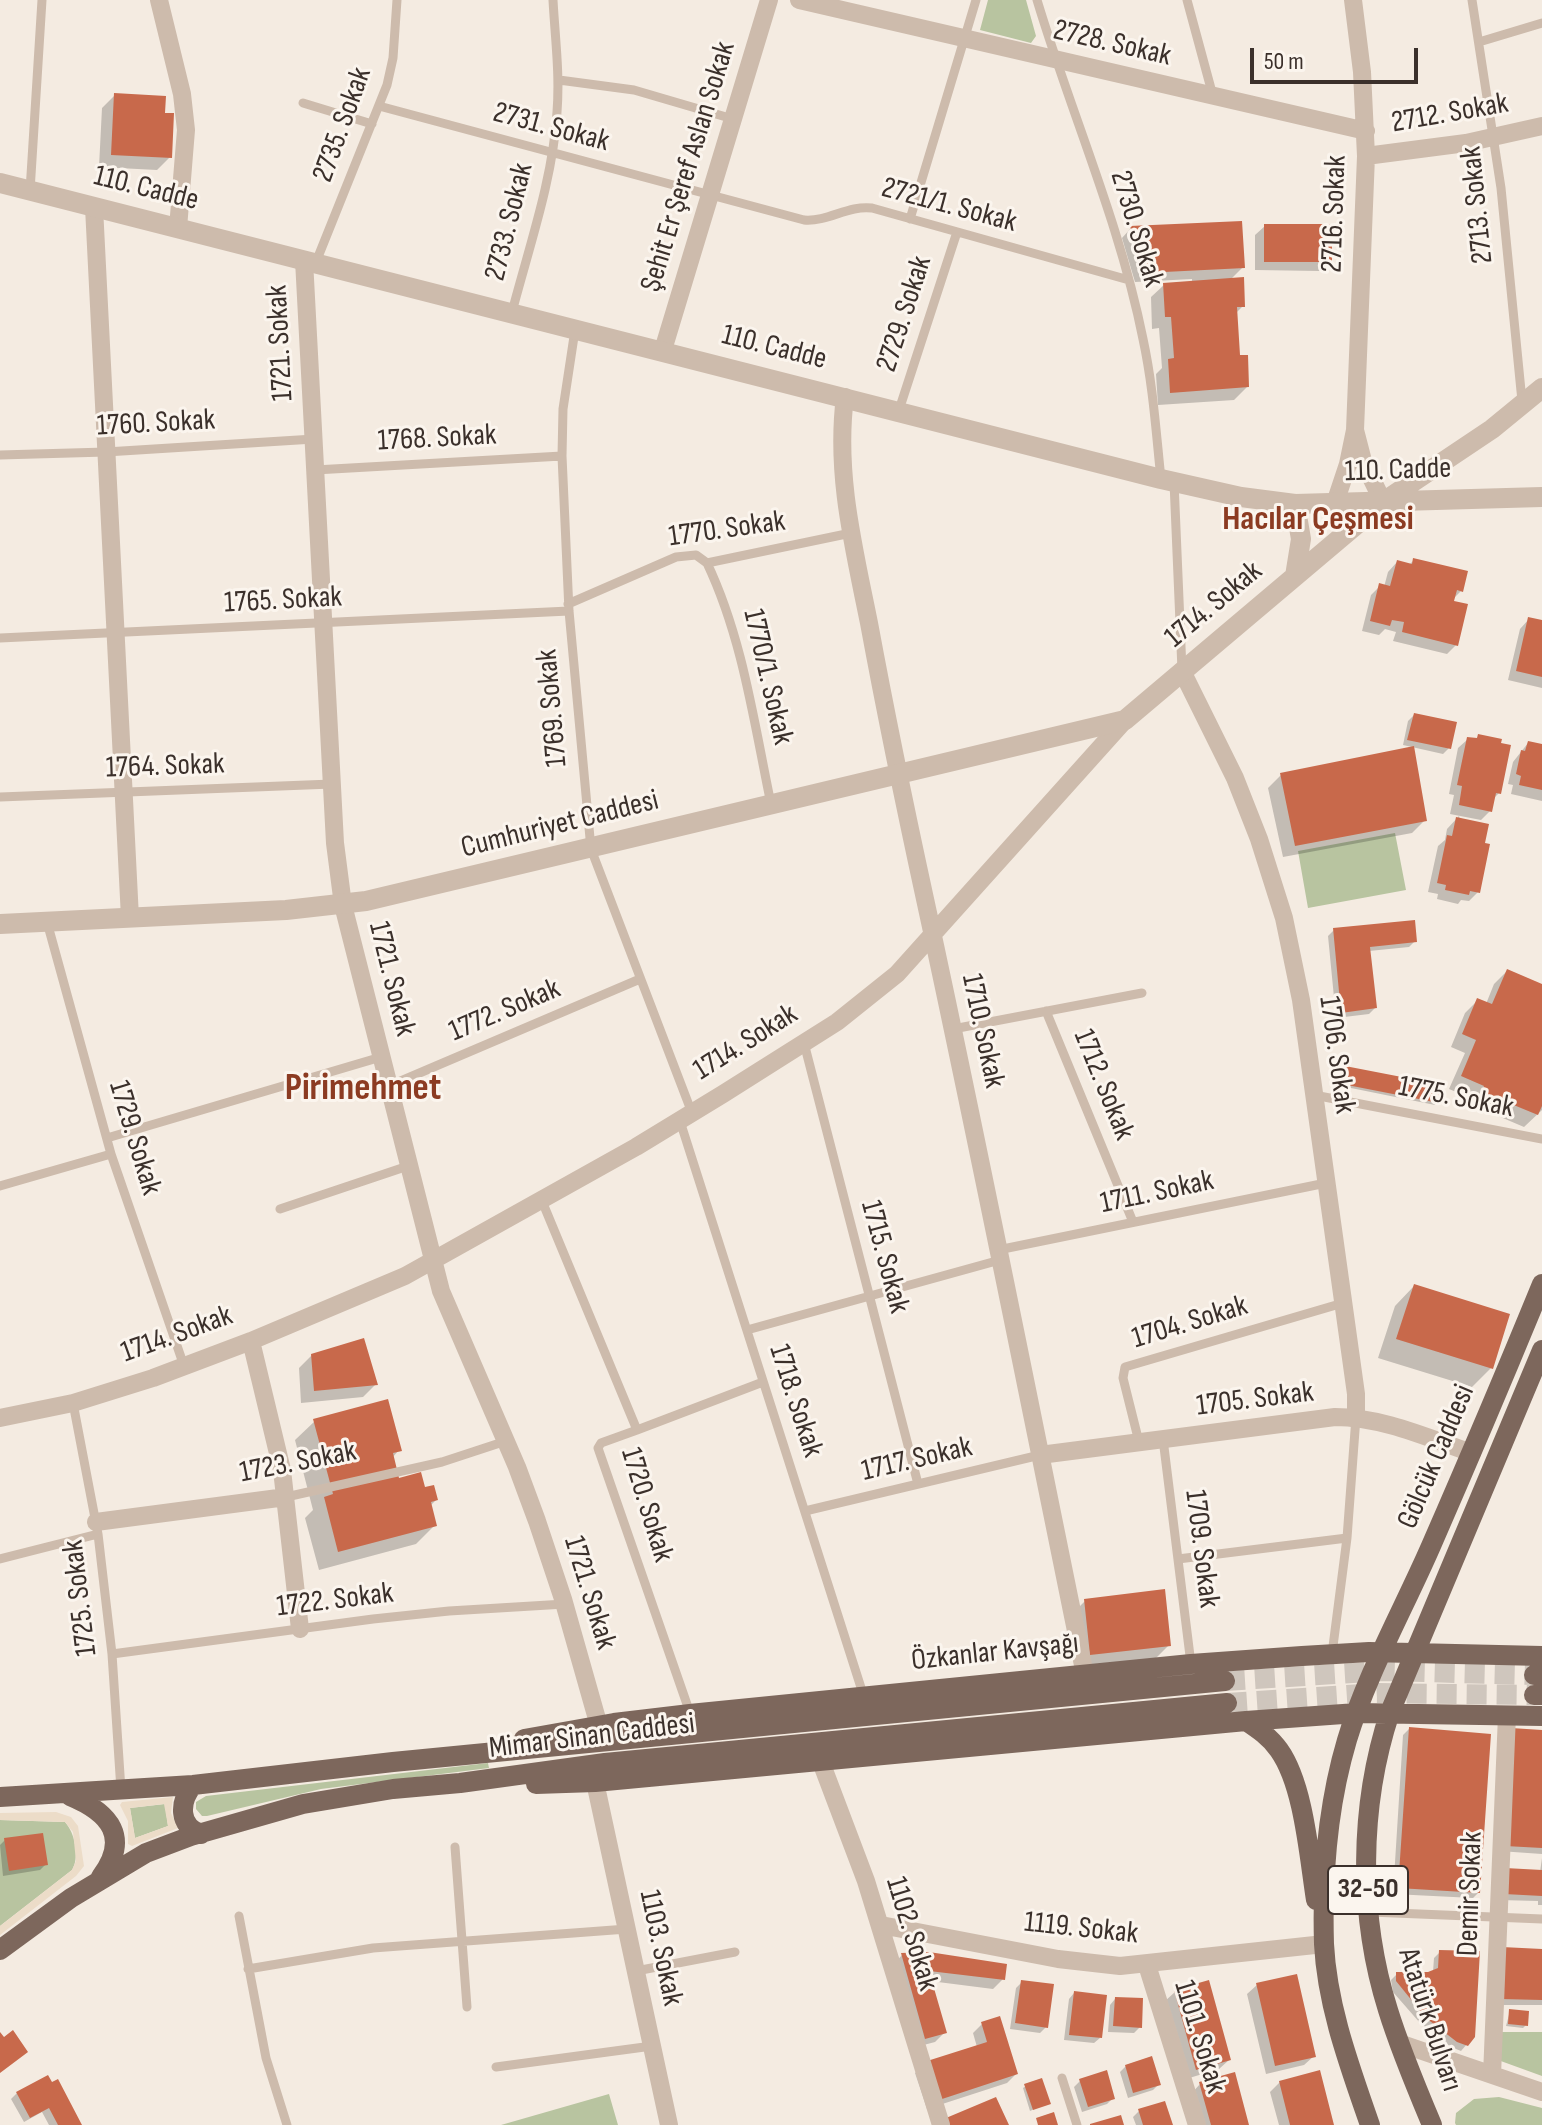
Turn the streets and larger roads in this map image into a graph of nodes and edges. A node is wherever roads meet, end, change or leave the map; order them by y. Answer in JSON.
{"nodes":[{"id":1,"x":159,"y":0,"type":"edge"},
{"id":2,"x":769,"y":0,"type":"edge"},
{"id":3,"x":799,"y":0,"type":"edge"},
{"id":4,"x":1353,"y":0,"type":"edge"},
{"id":5,"x":1542,"y":126,"type":"edge"},
{"id":6,"x":1366,"y":131,"type":"junction"},
{"id":7,"x":1366,"y":156,"type":"junction"},
{"id":8,"x":0,"y":183,"type":"edge"},
{"id":9,"x":94,"y":207,"type":"junction"},
{"id":10,"x":178,"y":228,"type":"junction"},
{"id":11,"x":310,"y":261,"type":"junction"},
{"id":12,"x":663,"y":350,"type":"junction"},
{"id":13,"x":1542,"y":388,"type":"edge"},
{"id":14,"x":845,"y":397,"type":"junction"},
{"id":15,"x":1355,"y":430,"type":"junction"},
{"id":16,"x":1542,"y":497,"type":"edge"},
{"id":17,"x":1383,"y":502,"type":"junction"},
{"id":18,"x":1335,"y":503,"type":"junction"},
{"id":19,"x":1295,"y":504,"type":"junction"},
{"id":20,"x":1295,"y":576,"type":"junction"},
{"id":21,"x":1182,"y":671,"type":"junction"},
{"id":22,"x":1125,"y":720,"type":"junction"},
{"id":23,"x":897,"y":773,"type":"junction"},
{"id":24,"x":343,"y":905,"type":"junction"},
{"id":25,"x":130,"y":918,"type":"junction"},
{"id":26,"x":0,"y":924,"type":"edge"},
{"id":27,"x":933,"y":936,"type":"junction"},
{"id":28,"x":432,"y":1263,"type":"junction"},
{"id":29,"x":1542,"y":1284,"type":"edge"},
{"id":30,"x":251,"y":1341,"type":"junction"},
{"id":31,"x":1542,"y":1350,"type":"edge"},
{"id":32,"x":1535,"y":1384,"type":"edge"},
{"id":33,"x":1356,"y":1417,"type":"junction"},
{"id":34,"x":0,"y":1418,"type":"edge"},
{"id":35,"x":1472,"y":1453,"type":"junction"},
{"id":36,"x":1040,"y":1455,"type":"junction"},
{"id":37,"x":286,"y":1497,"type":"junction"},
{"id":38,"x":97,"y":1528,"type":"road end"},
{"id":39,"x":300,"y":1629,"type":"road end"},
{"id":40,"x":1384,"y":1652,"type":"junction"},
{"id":41,"x":1415,"y":1653,"type":"junction"},
{"id":42,"x":1085,"y":1675,"type":"junction"},
{"id":43,"x":1539,"y":1679,"type":"edge"},
{"id":44,"x":1225,"y":1681,"type":"tunnel mouth"},
{"id":45,"x":1227,"y":1703,"type":"tunnel mouth"},
{"id":46,"x":1390,"y":1712,"type":"junction"},
{"id":47,"x":1357,"y":1713,"type":"junction"},
{"id":48,"x":1507,"y":1715,"type":"junction"},
{"id":49,"x":1542,"y":1716,"type":"edge"},
{"id":50,"x":1246,"y":1721,"type":"junction"},
{"id":51,"x":599,"y":1726,"type":"junction"},
{"id":52,"x":458,"y":1756,"type":"junction"},
{"id":53,"x":821,"y":1762,"type":"junction"},
{"id":54,"x":595,"y":1782,"type":"junction"},
{"id":55,"x":460,"y":1783,"type":"junction"},
{"id":56,"x":193,"y":1785,"type":"junction"},
{"id":57,"x":121,"y":1790,"type":"junction"},
{"id":58,"x":66,"y":1795,"type":"junction"},
{"id":59,"x":0,"y":1797,"type":"edge"},
{"id":60,"x":110,"y":1823,"type":"junction"},
{"id":61,"x":201,"y":1834,"type":"junction"},
{"id":62,"x":98,"y":1881,"type":"junction"},
{"id":63,"x":881,"y":1925,"type":"junction"},
{"id":64,"x":1324,"y":1944,"type":"junction"},
{"id":65,"x":0,"y":1950,"type":"edge"},
{"id":66,"x":1147,"y":1965,"type":"junction"},
{"id":67,"x":1399,"y":2043,"type":"junction"},
{"id":68,"x":1492,"y":2075,"type":"junction"},
{"id":69,"x":1542,"y":2092,"type":"edge"},
{"id":70,"x":669,"y":2125,"type":"edge"},
{"id":71,"x":941,"y":2125,"type":"edge"},
{"id":72,"x":1197,"y":2125,"type":"edge"},
{"id":73,"x":1370,"y":2125,"type":"edge"},
{"id":74,"x":1432,"y":2125,"type":"edge"}],
"edges":[{"from":1,"to":10,"type":"street"},
{"from":2,"to":12,"type":"street","name":"Şehit Er Şeref Aslan Sokak"},
{"from":3,"to":6,"type":"street","name":"2728. Sokak"},
{"from":4,"to":6,"type":"street","name":"2716. Sokak"},
{"from":5,"to":7,"type":"street","name":"2712. Sokak"},
{"from":6,"to":7,"type":"street","name":"2716. Sokak"},
{"from":7,"to":15,"type":"street","name":"2716. Sokak"},
{"from":8,"to":9,"type":"street","name":"110. Cadde"},
{"from":9,"to":10,"type":"street","name":"110. Cadde"},
{"from":9,"to":25,"type":"street"},
{"from":10,"to":11,"type":"street","name":"110. Cadde"},
{"from":11,"to":12,"type":"street","name":"110. Cadde"},
{"from":11,"to":24,"type":"street","name":"1721. Sokak"},
{"from":12,"to":14,"type":"street","name":"110. Cadde"},
{"from":13,"to":17,"type":"street","name":"1714. Sokak"},
{"from":14,"to":19,"type":"street","name":"110. Cadde"},
{"from":14,"to":23,"type":"street","name":"1710. Sokak"},
{"from":15,"to":17,"type":"street","name":"2716. Sokak"},
{"from":15,"to":18,"type":"street","name":"2716. Sokak"},
{"from":16,"to":17,"type":"street","name":"110. Cadde"},
{"from":17,"to":18,"type":"street","name":"110. Cadde"},
{"from":17,"to":20,"type":"street","name":"1714. Sokak"},
{"from":18,"to":19,"type":"street","name":"110. Cadde"},
{"from":19,"to":20,"type":"street"},
{"from":20,"to":21,"type":"street","name":"1714. Sokak"},
{"from":21,"to":22,"type":"street","name":"1714. Sokak"},
{"from":21,"to":33,"type":"street","name":"1706. Sokak"},
{"from":22,"to":23,"type":"street","name":"Cumhuriyet Caddesi"},
{"from":22,"to":27,"type":"street","name":"1714. Sokak"},
{"from":23,"to":24,"type":"street","name":"Cumhuriyet Caddesi"},
{"from":23,"to":27,"type":"street","name":"1710. Sokak"},
{"from":24,"to":25,"type":"street","name":"Cumhuriyet Caddesi"},
{"from":24,"to":28,"type":"street","name":"1721. Sokak"},
{"from":25,"to":26,"type":"street","name":"Cumhuriyet Caddesi"},
{"from":27,"to":28,"type":"street","name":"1714. Sokak"},
{"from":27,"to":36,"type":"street","name":"1710. Sokak"},
{"from":28,"to":30,"type":"street","name":"1714. Sokak"},
{"from":28,"to":51,"type":"street","name":"1721. Sokak"},
{"from":29,"to":35,"type":"main road","name":"Gölcük Caddesi","number":"32-50"},
{"from":30,"to":34,"type":"street","name":"1714. Sokak"},
{"from":30,"to":37,"type":"street"},
{"from":31,"to":32,"type":"main road","name":"Gölcük Caddesi","number":"32-50"},
{"from":32,"to":41,"type":"main road","name":"Gölcük Caddesi","number":"32-50"},
{"from":33,"to":35,"type":"street","name":"1705. Sokak"},
{"from":33,"to":36,"type":"street","name":"1705. Sokak"},
{"from":35,"to":40,"type":"main road","name":"Gölcük Caddesi","number":"32-50"},
{"from":36,"to":42,"type":"street","name":"1710. Sokak"},
{"from":37,"to":38,"type":"street","name":"1723. Sokak"},
{"from":37,"to":39,"type":"street"},
{"from":40,"to":41,"type":"main road","name":"Özkanlar Kavşağı"},
{"from":40,"to":42,"type":"main road","name":"Özkanlar Kavşağı"},
{"from":40,"to":47,"type":"main road","number":"32-50"},
{"from":41,"to":43,"type":"main road","name":"Özkanlar Kavşağı"},
{"from":41,"to":46,"type":"main road","name":"Atatürk Bulvarı","number":"32-50"},
{"from":42,"to":51,"type":"main road","name":"Özkanlar Kavşağı"},
{"from":44,"to":52,"type":"main road","name":"Mimar Sinan Caddesi"},
{"from":45,"to":55,"type":"main road","name":"Mimar Sinan Caddesi"},
{"from":46,"to":47,"type":"main road"},
{"from":46,"to":48,"type":"main road"},
{"from":46,"to":67,"type":"main road","name":"Atatürk Bulvarı","number":"32-50"},
{"from":47,"to":50,"type":"main road"},
{"from":47,"to":64,"type":"main road","number":"32-50"},
{"from":48,"to":49,"type":"main road"},
{"from":48,"to":68,"type":"street","name":"Demir Sokak"},
{"from":50,"to":53,"type":"main road"},
{"from":50,"to":64,"type":"main road"},
{"from":51,"to":52,"type":"main road","name":"Özkanlar Kavşağı"},
{"from":52,"to":56,"type":"main road","name":"Mimar Sinan Caddesi"},
{"from":53,"to":54,"type":"main road"},
{"from":53,"to":63,"type":"street","name":"1102. Sokak"},
{"from":54,"to":55,"type":"main road"},
{"from":54,"to":70,"type":"street","name":"1103. Sokak"},
{"from":55,"to":61,"type":"main road","name":"Mimar Sinan Caddesi"},
{"from":56,"to":57,"type":"main road","name":"Mimar Sinan Caddesi"},
{"from":56,"to":61,"type":"main road"},
{"from":57,"to":58,"type":"main road","name":"Mimar Sinan Caddesi"},
{"from":57,"to":60,"type":"main road"},
{"from":58,"to":59,"type":"main road","name":"Mimar Sinan Caddesi"},
{"from":58,"to":60,"type":"main road"},
{"from":60,"to":62,"type":"main road"},
{"from":61,"to":62,"type":"main road","name":"Mimar Sinan Caddesi"},
{"from":62,"to":65,"type":"main road","name":"Mimar Sinan Caddesi"},
{"from":63,"to":66,"type":"street","name":"1119. Sokak"},
{"from":63,"to":71,"type":"street","name":"1102. Sokak"},
{"from":64,"to":66,"type":"street","name":"1119. Sokak"},
{"from":64,"to":73,"type":"main road","number":"32-50"},
{"from":66,"to":72,"type":"street","name":"1101. Sokak"},
{"from":67,"to":68,"type":"street"},
{"from":67,"to":74,"type":"main road","name":"Atatürk Bulvarı","number":"32-50"},
{"from":68,"to":69,"type":"street"}]}
